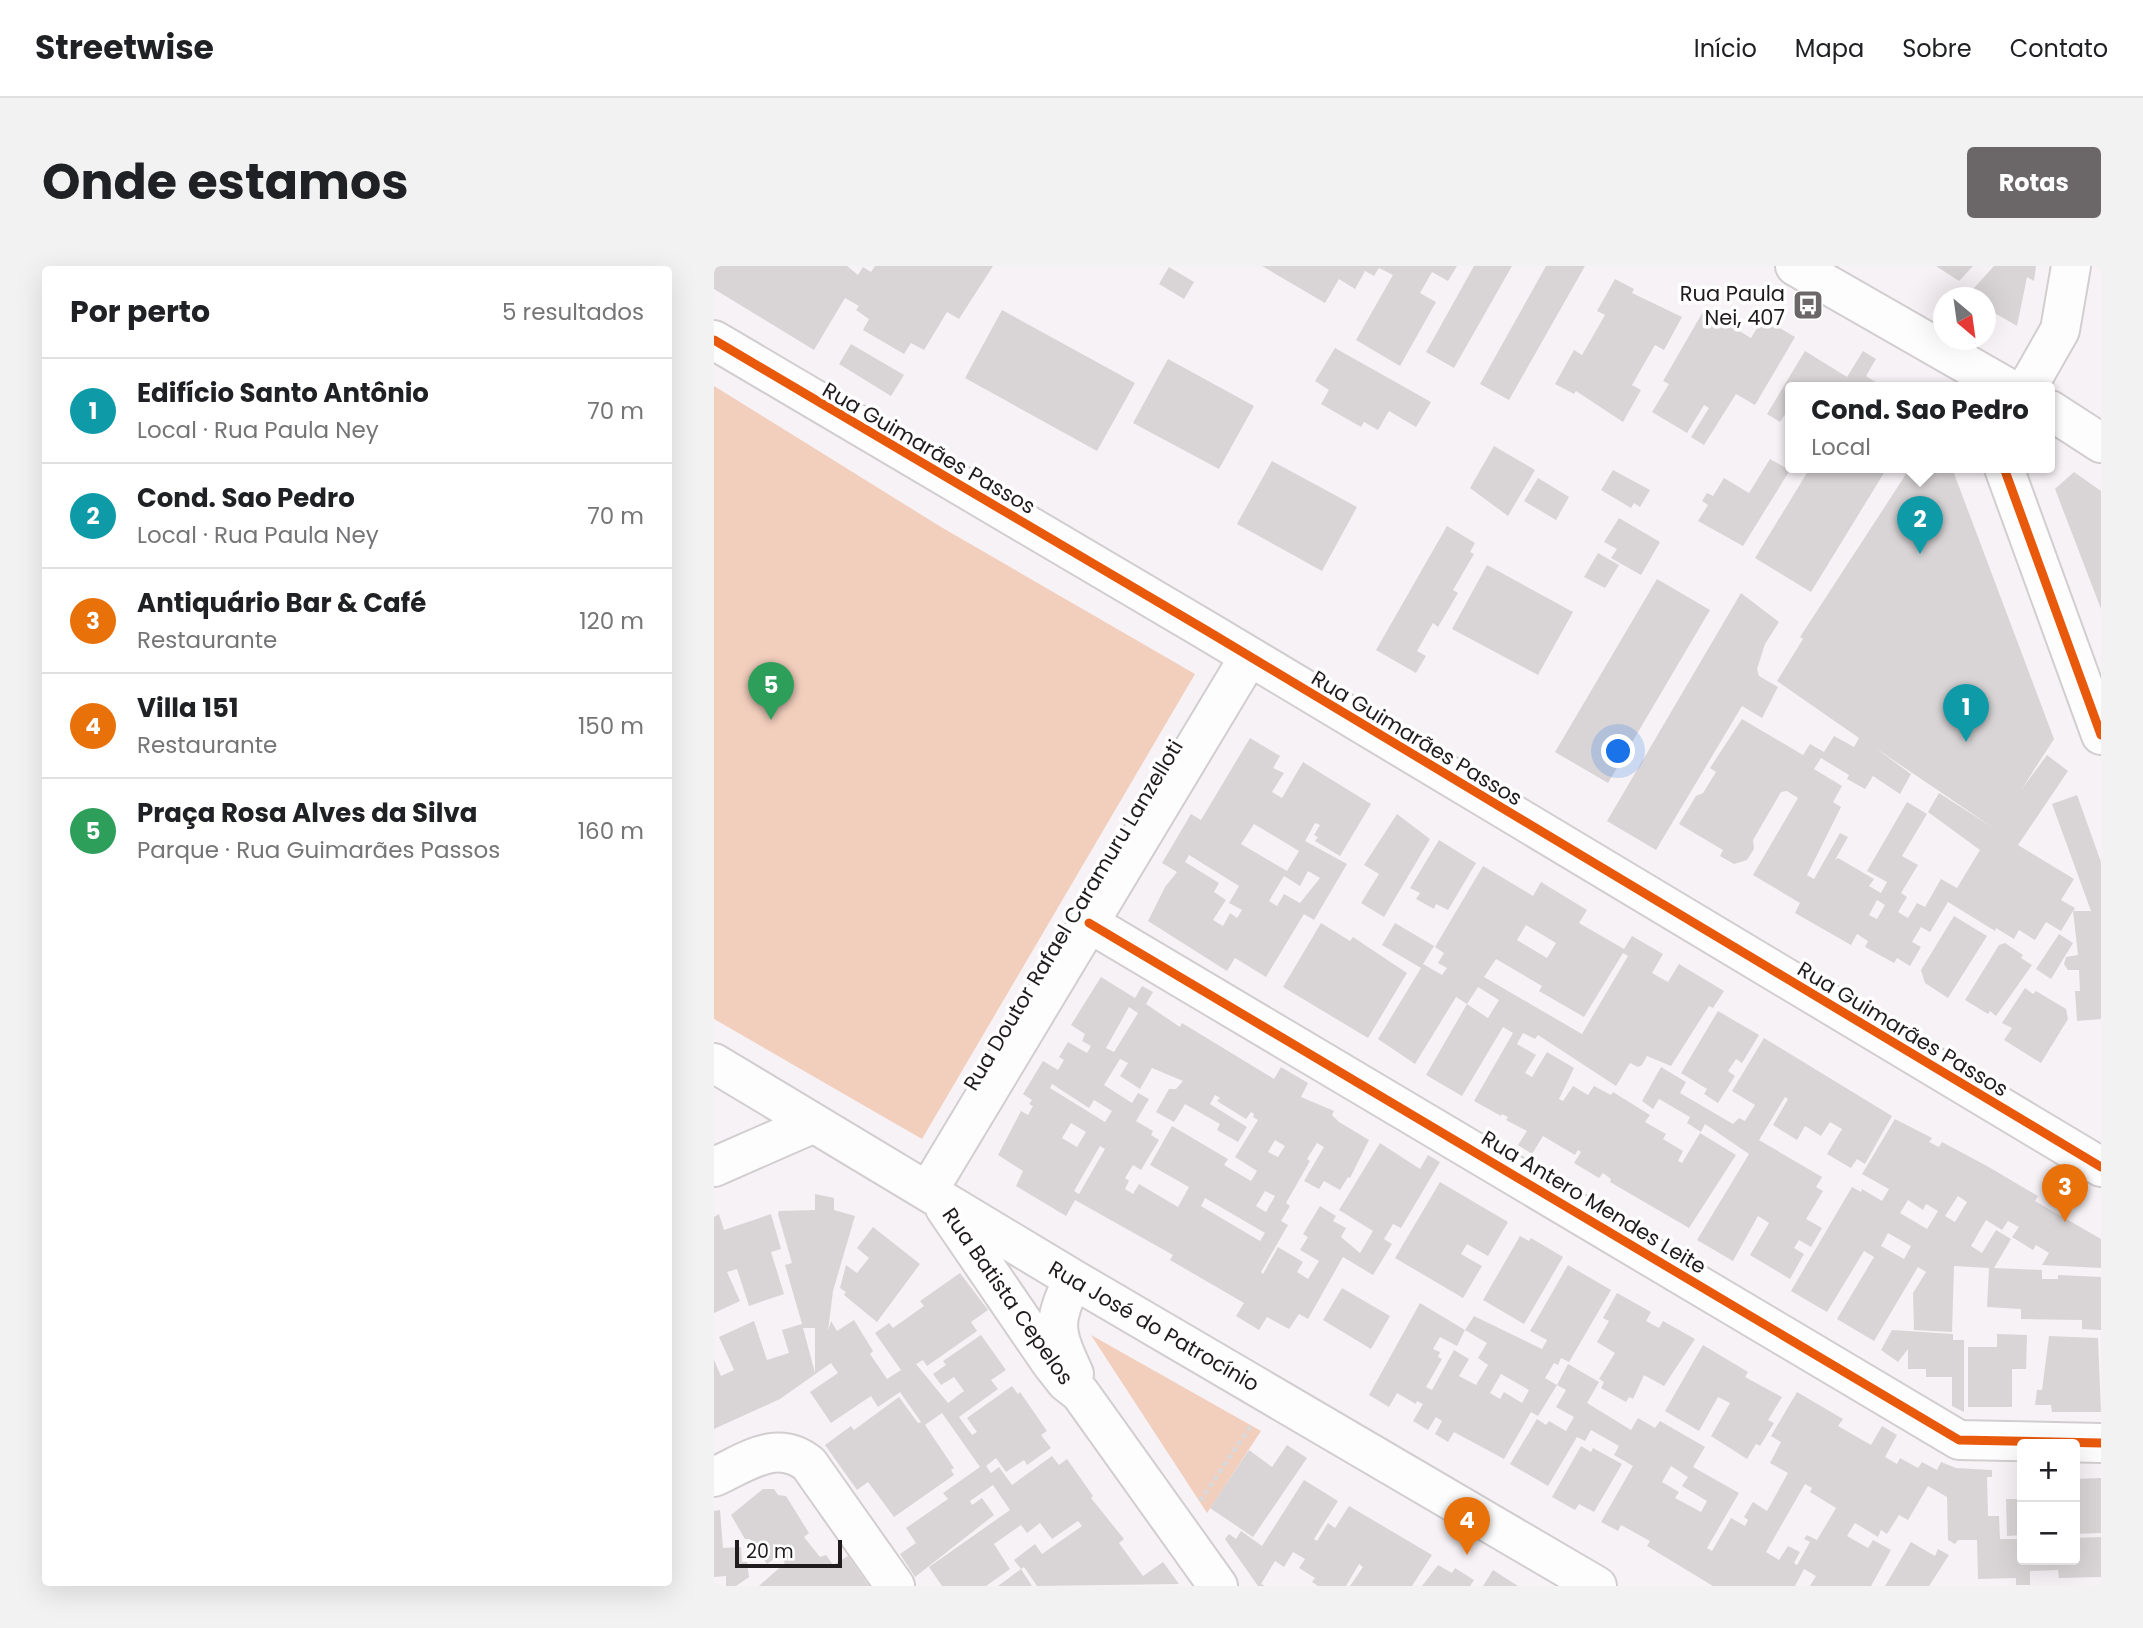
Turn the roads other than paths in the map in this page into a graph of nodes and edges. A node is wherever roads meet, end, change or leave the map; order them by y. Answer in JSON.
{"nodes":[{"id":1,"x":1795,"y":266,"type":"edge"},
{"id":2,"x":2071,"y":266,"type":"edge"},
{"id":3,"x":714,"y":340,"type":"edge"},
{"id":4,"x":1998,"y":382,"type":"edge"},
{"id":5,"x":2030,"y":382,"type":"edge"},
{"id":6,"x":2055,"y":414,"type":"edge"},
{"id":7,"x":2101,"y":443,"type":"edge"},
{"id":8,"x":2006,"y":473,"type":"edge"},
{"id":9,"x":1249,"y":657,"type":"junction"},
{"id":10,"x":2101,"y":735,"type":"edge"},
{"id":11,"x":1089,"y":923,"type":"junction"},
{"id":12,"x":714,"y":1063,"type":"edge"},
{"id":13,"x":812,"y":1124,"type":"junction"},
{"id":14,"x":714,"y":1167,"type":"edge"},
{"id":15,"x":2101,"y":1167,"type":"edge"},
{"id":16,"x":933,"y":1194,"type":"junction"},
{"id":17,"x":1073,"y":1279,"type":"junction"},
{"id":18,"x":1080,"y":1393,"type":"junction"},
{"id":19,"x":2101,"y":1443,"type":"edge"},
{"id":20,"x":714,"y":1477,"type":"edge"},
{"id":21,"x":895,"y":1586,"type":"edge"},
{"id":22,"x":1217,"y":1586,"type":"edge"},
{"id":23,"x":1597,"y":1586,"type":"edge"}],
"edges":[{"from":1,"to":4,"type":"street"},
{"from":2,"to":5,"type":"street"},
{"from":3,"to":9,"type":"street","name":"Rua Guimarães Passos"},
{"from":6,"to":7,"type":"street"},
{"from":8,"to":10,"type":"street"},
{"from":9,"to":11,"type":"street","name":"Rua Doutor Rafael Caramuru Lanzelloti"},
{"from":9,"to":15,"type":"street","name":"Rua Guimarães Passos"},
{"from":11,"to":16,"type":"street","name":"Rua Doutor Rafael Caramuru Lanzelloti"},
{"from":11,"to":19,"type":"street","name":"Rua Antero Mendes Leite"},
{"from":12,"to":13,"type":"street","name":"Rua José do Patrocínio"},
{"from":13,"to":14,"type":"street"},
{"from":13,"to":16,"type":"street","name":"Rua José do Patrocínio"},
{"from":16,"to":17,"type":"street","name":"Rua José do Patrocínio"},
{"from":16,"to":18,"type":"street","name":"Rua Batista Cepelos"},
{"from":17,"to":18,"type":"street","name":"Rua Batista Cepelos"},
{"from":17,"to":23,"type":"street","name":"Rua José do Patrocínio"},
{"from":18,"to":22,"type":"street","name":"Rua Batista Cepelos"},
{"from":20,"to":21,"type":"street"}]}
